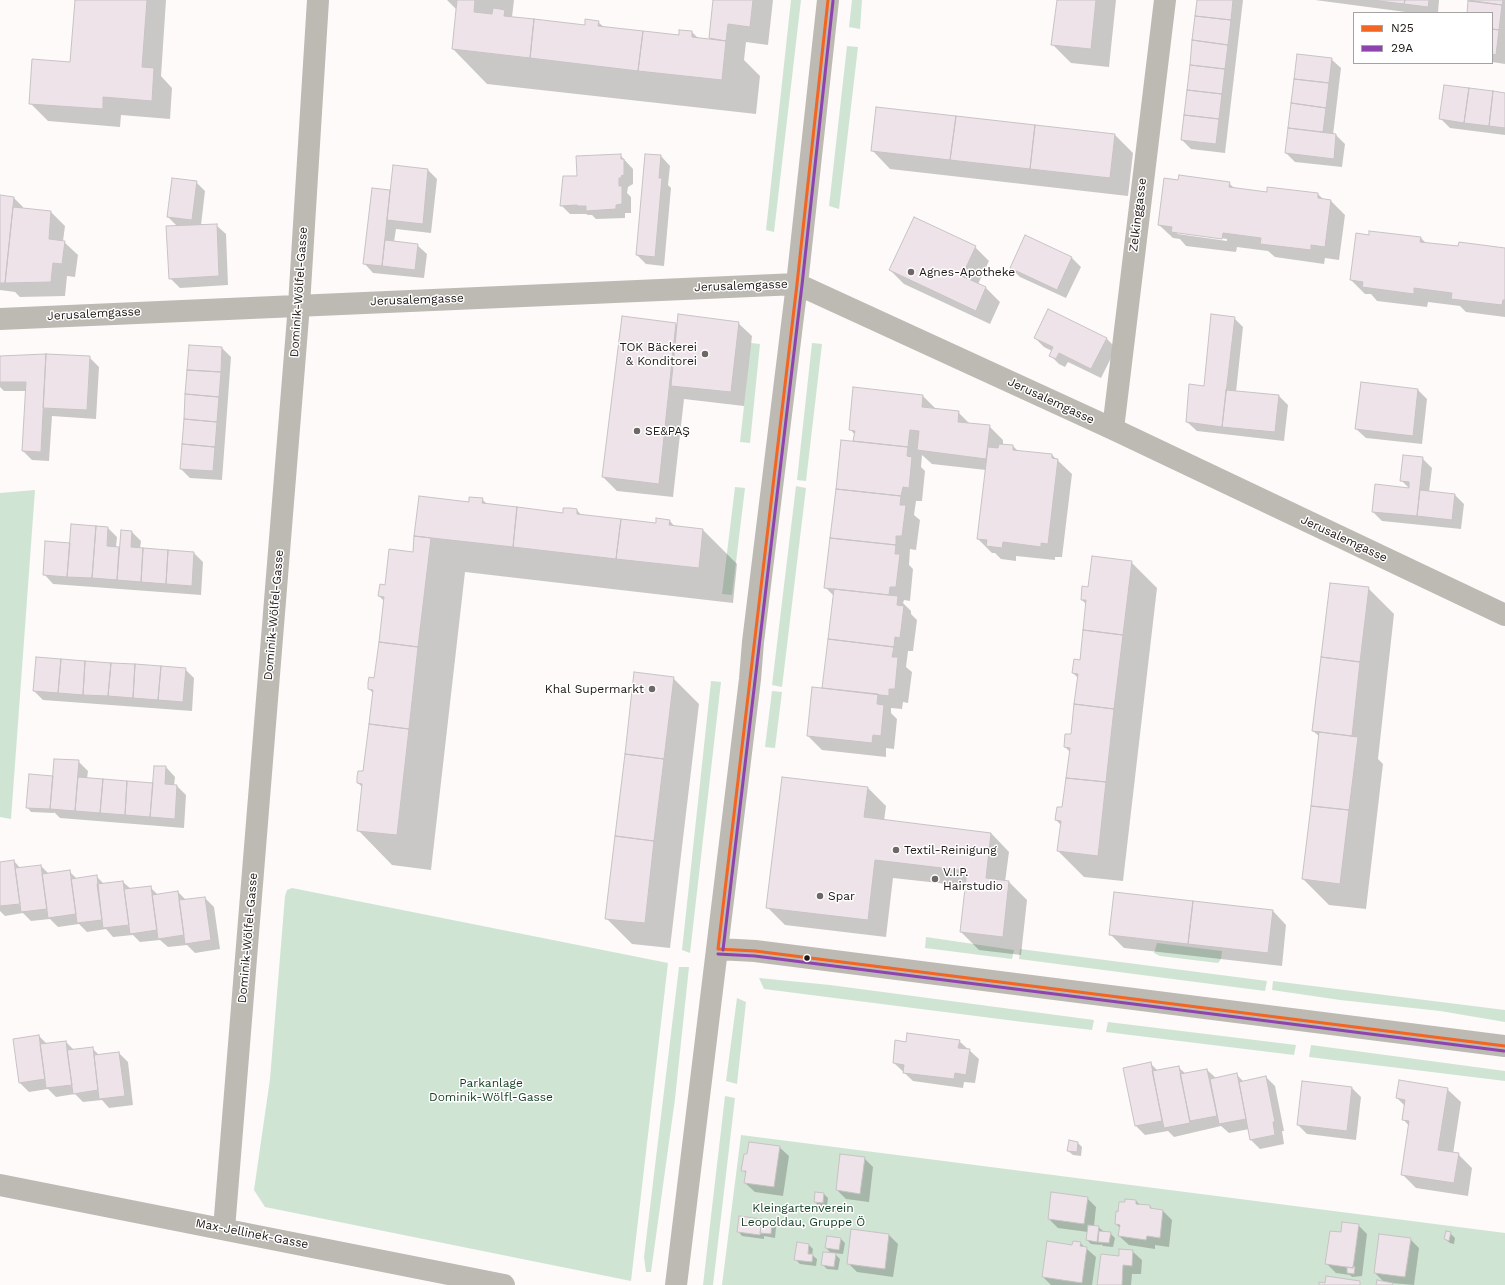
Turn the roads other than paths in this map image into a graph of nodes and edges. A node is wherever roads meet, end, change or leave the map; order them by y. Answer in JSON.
{"nodes":[{"id":1,"x":318,"y":0,"type":"edge"},
{"id":2,"x":828,"y":0,"type":"edge"},
{"id":3,"x":1165,"y":0,"type":"edge"},
{"id":4,"x":797,"y":284,"type":"junction"},
{"id":5,"x":299,"y":305,"type":"junction"},
{"id":6,"x":0,"y":319,"type":"edge"},
{"id":7,"x":1112,"y":429,"type":"junction"},
{"id":8,"x":1505,"y":615,"type":"edge"},
{"id":9,"x":718,"y":949,"type":"junction"},
{"id":10,"x":1505,"y":1046,"type":"edge"},
{"id":11,"x":0,"y":1185,"type":"edge"},
{"id":12,"x":224,"y":1229,"type":"junction"},
{"id":13,"x":504,"y":1285,"type":"edge"},
{"id":14,"x":676,"y":1285,"type":"edge"}],
"edges":[{"from":1,"to":5,"type":"street","name":"Dominik-Wölfel-Gasse"},
{"from":2,"to":4,"type":"street"},
{"from":3,"to":7,"type":"street","name":"Zelkinggasse"},
{"from":4,"to":5,"type":"street","name":"Jerusalemgasse"},
{"from":4,"to":7,"type":"street","name":"Jerusalemgasse"},
{"from":4,"to":9,"type":"street"},
{"from":5,"to":6,"type":"street","name":"Jerusalemgasse"},
{"from":5,"to":12,"type":"street","name":"Dominik-Wölfel-Gasse"},
{"from":7,"to":8,"type":"street","name":"Jerusalemgasse"},
{"from":9,"to":10,"type":"street"},
{"from":9,"to":14,"type":"street"},
{"from":11,"to":12,"type":"street","name":"Max-Jellinek-Gasse"},
{"from":12,"to":13,"type":"street","name":"Max-Jellinek-Gasse"}]}
